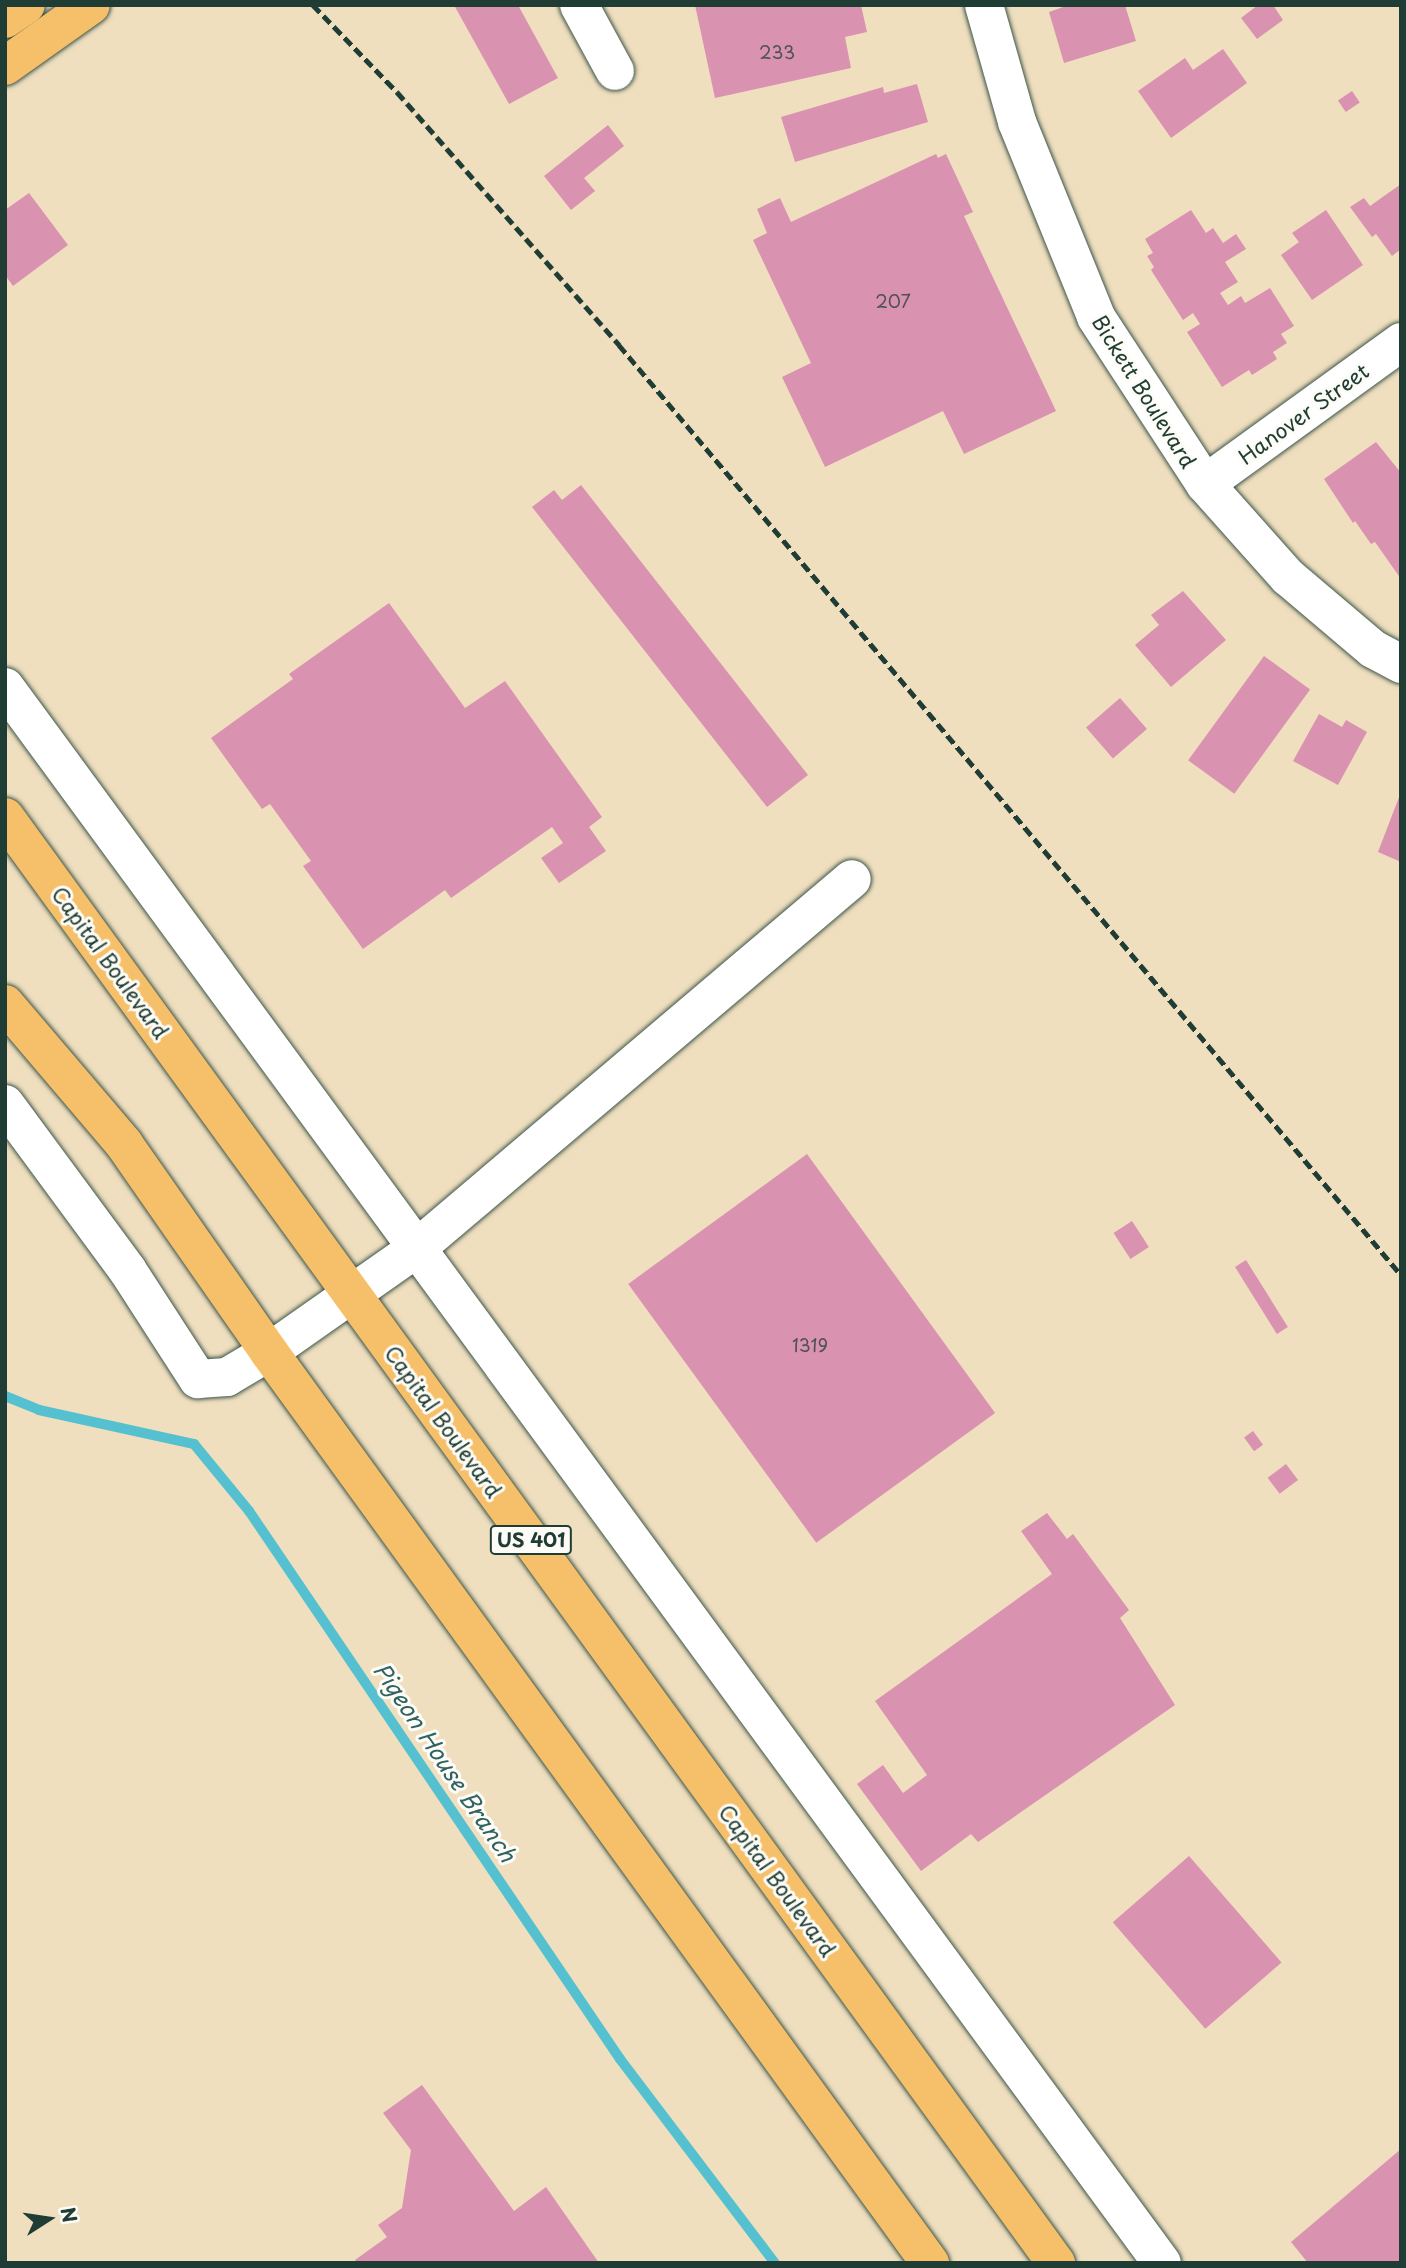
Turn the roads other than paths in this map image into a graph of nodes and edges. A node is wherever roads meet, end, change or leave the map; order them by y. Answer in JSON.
{"nodes":[{"id":1,"x":26,"y":5,"type":"edge"},
{"id":2,"x":91,"y":5,"type":"edge"},
{"id":3,"x":579,"y":5,"type":"edge"},
{"id":4,"x":984,"y":5,"type":"edge"},
{"id":5,"x":5,"y":19,"type":"edge"},
{"id":6,"x":5,"y":66,"type":"edge"},
{"id":7,"x":615,"y":71,"type":"dead end"},
{"id":8,"x":1401,"y":342,"type":"edge"},
{"id":9,"x":1205,"y":484,"type":"junction"},
{"id":10,"x":1401,"y":664,"type":"edge"},
{"id":11,"x":5,"y":687,"type":"edge"},
{"id":12,"x":5,"y":817,"type":"edge"},
{"id":13,"x":852,"y":878,"type":"dead end"},
{"id":14,"x":5,"y":1004,"type":"edge"},
{"id":15,"x":5,"y":1104,"type":"edge"},
{"id":16,"x":417,"y":1248,"type":"junction"},
{"id":17,"x":352,"y":1294,"type":"junction"},
{"id":18,"x":269,"y":1352,"type":"junction"},
{"id":19,"x":930,"y":2263,"type":"edge"},
{"id":20,"x":1056,"y":2263,"type":"edge"},
{"id":21,"x":1162,"y":2263,"type":"edge"}],
"edges":[{"from":1,"to":5,"type":"main road"},
{"from":2,"to":6,"type":"main road"},
{"from":3,"to":7,"type":"street"},
{"from":4,"to":9,"type":"street","name":"Bickett Boulevard"},
{"from":8,"to":9,"type":"street","name":"Hanover Street"},
{"from":9,"to":10,"type":"street","name":"Bickett Boulevard"},
{"from":11,"to":16,"type":"street"},
{"from":12,"to":17,"type":"main road","name":"Capital Boulevard","number":"US 401"},
{"from":13,"to":16,"type":"street"},
{"from":14,"to":18,"type":"main road"},
{"from":15,"to":18,"type":"street"},
{"from":16,"to":17,"type":"street"},
{"from":16,"to":21,"type":"street"},
{"from":17,"to":18,"type":"street"},
{"from":17,"to":20,"type":"main road","name":"Capital Boulevard","number":"US 401"},
{"from":18,"to":19,"type":"main road"}]}
